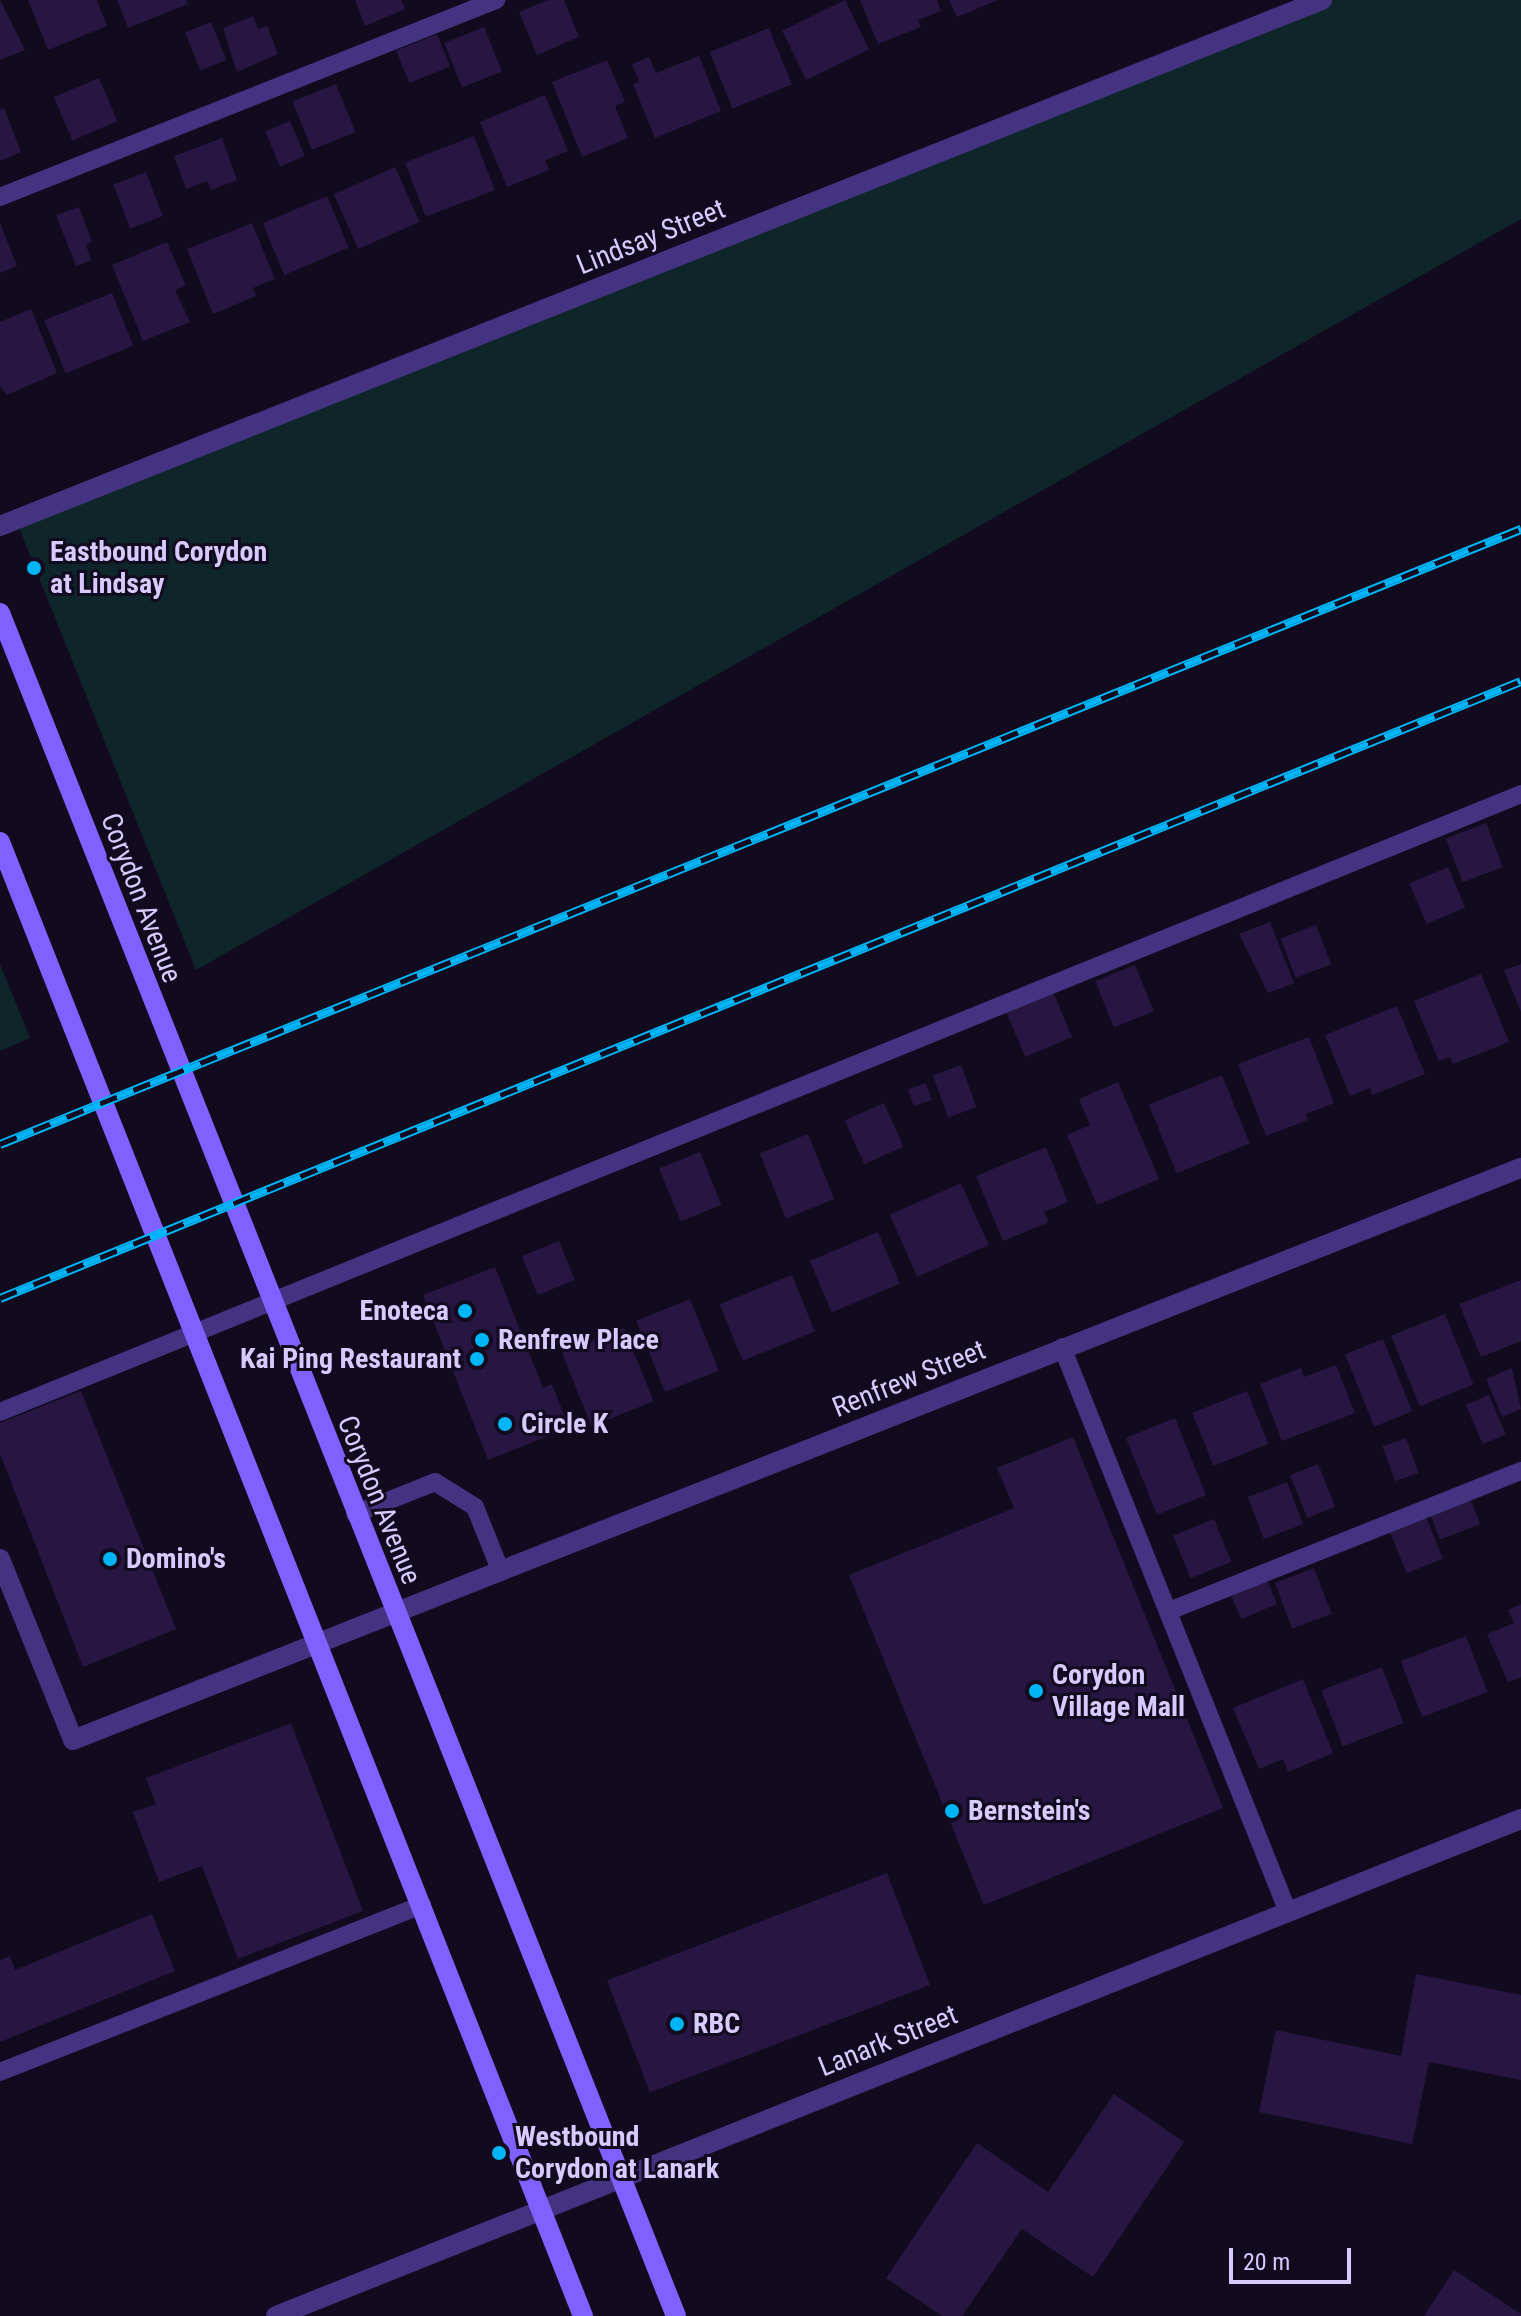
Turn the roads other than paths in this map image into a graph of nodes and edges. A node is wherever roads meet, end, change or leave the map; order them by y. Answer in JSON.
{"nodes":[{"id":1,"x":496,"y":0,"type":"edge"},
{"id":2,"x":1322,"y":0,"type":"edge"},
{"id":3,"x":0,"y":197,"type":"edge"},
{"id":4,"x":0,"y":526,"type":"edge"},
{"id":5,"x":0,"y":613,"type":"edge"},
{"id":6,"x":1521,"y":794,"type":"edge"},
{"id":7,"x":0,"y":842,"type":"edge"},
{"id":8,"x":7,"y":882,"type":"edge"},
{"id":9,"x":1521,"y":1168,"type":"edge"},
{"id":10,"x":271,"y":1300,"type":"junction"},
{"id":11,"x":194,"y":1331,"type":"junction"},
{"id":12,"x":1062,"y":1347,"type":"junction"},
{"id":13,"x":0,"y":1412,"type":"edge"},
{"id":14,"x":1521,"y":1471,"type":"edge"},
{"id":15,"x":355,"y":1514,"type":"junction"},
{"id":16,"x":0,"y":1559,"type":"edge"},
{"id":17,"x":501,"y":1572,"type":"junction"},
{"id":18,"x":1169,"y":1611,"type":"junction"},
{"id":19,"x":395,"y":1615,"type":"junction"},
{"id":20,"x":318,"y":1642,"type":"junction"},
{"id":21,"x":1521,"y":1819,"type":"edge"},
{"id":22,"x":422,"y":1905,"type":"junction"},
{"id":23,"x":1288,"y":1912,"type":"junction"},
{"id":24,"x":0,"y":2072,"type":"edge"},
{"id":25,"x":621,"y":2177,"type":"junction"},
{"id":26,"x":541,"y":2210,"type":"junction"},
{"id":27,"x":308,"y":2310,"type":"edge"},
{"id":28,"x":276,"y":2316,"type":"edge"},
{"id":29,"x":583,"y":2316,"type":"edge"},
{"id":30,"x":676,"y":2316,"type":"edge"}],
"edges":[{"from":1,"to":3,"type":"lane"},
{"from":2,"to":4,"type":"street","name":"Lindsay Street"},
{"from":5,"to":10,"type":"main road","name":"Corydon Avenue"},
{"from":6,"to":10,"type":"lane"},
{"from":7,"to":8,"type":"main road"},
{"from":8,"to":11,"type":"main road"},
{"from":9,"to":12,"type":"street","name":"Renfrew Street"},
{"from":10,"to":11,"type":"lane"},
{"from":10,"to":15,"type":"main road","name":"Corydon Avenue"},
{"from":11,"to":13,"type":"lane"},
{"from":11,"to":20,"type":"main road"},
{"from":12,"to":17,"type":"street","name":"Renfrew Street"},
{"from":12,"to":18,"type":"lane"},
{"from":14,"to":18,"type":"lane"},
{"from":15,"to":17,"type":"lane"},
{"from":15,"to":19,"type":"main road","name":"Corydon Avenue"},
{"from":16,"to":20,"type":"street","name":"Renfrew Street"},
{"from":17,"to":19,"type":"street","name":"Renfrew Street"},
{"from":18,"to":23,"type":"lane"},
{"from":19,"to":20,"type":"street","name":"Renfrew Street"},
{"from":19,"to":25,"type":"main road","name":"Corydon Avenue"},
{"from":20,"to":22,"type":"main road"},
{"from":21,"to":23,"type":"street","name":"Lanark Street"},
{"from":22,"to":24,"type":"lane"},
{"from":22,"to":26,"type":"main road"},
{"from":23,"to":25,"type":"street","name":"Lanark Street"},
{"from":25,"to":26,"type":"street","name":"Lanark Street"},
{"from":25,"to":30,"type":"main road","name":"Corydon Avenue"},
{"from":26,"to":27,"type":"street","name":"Lanark Street"},
{"from":26,"to":29,"type":"main road"},
{"from":27,"to":28,"type":"street","name":"Lanark Street"}]}
